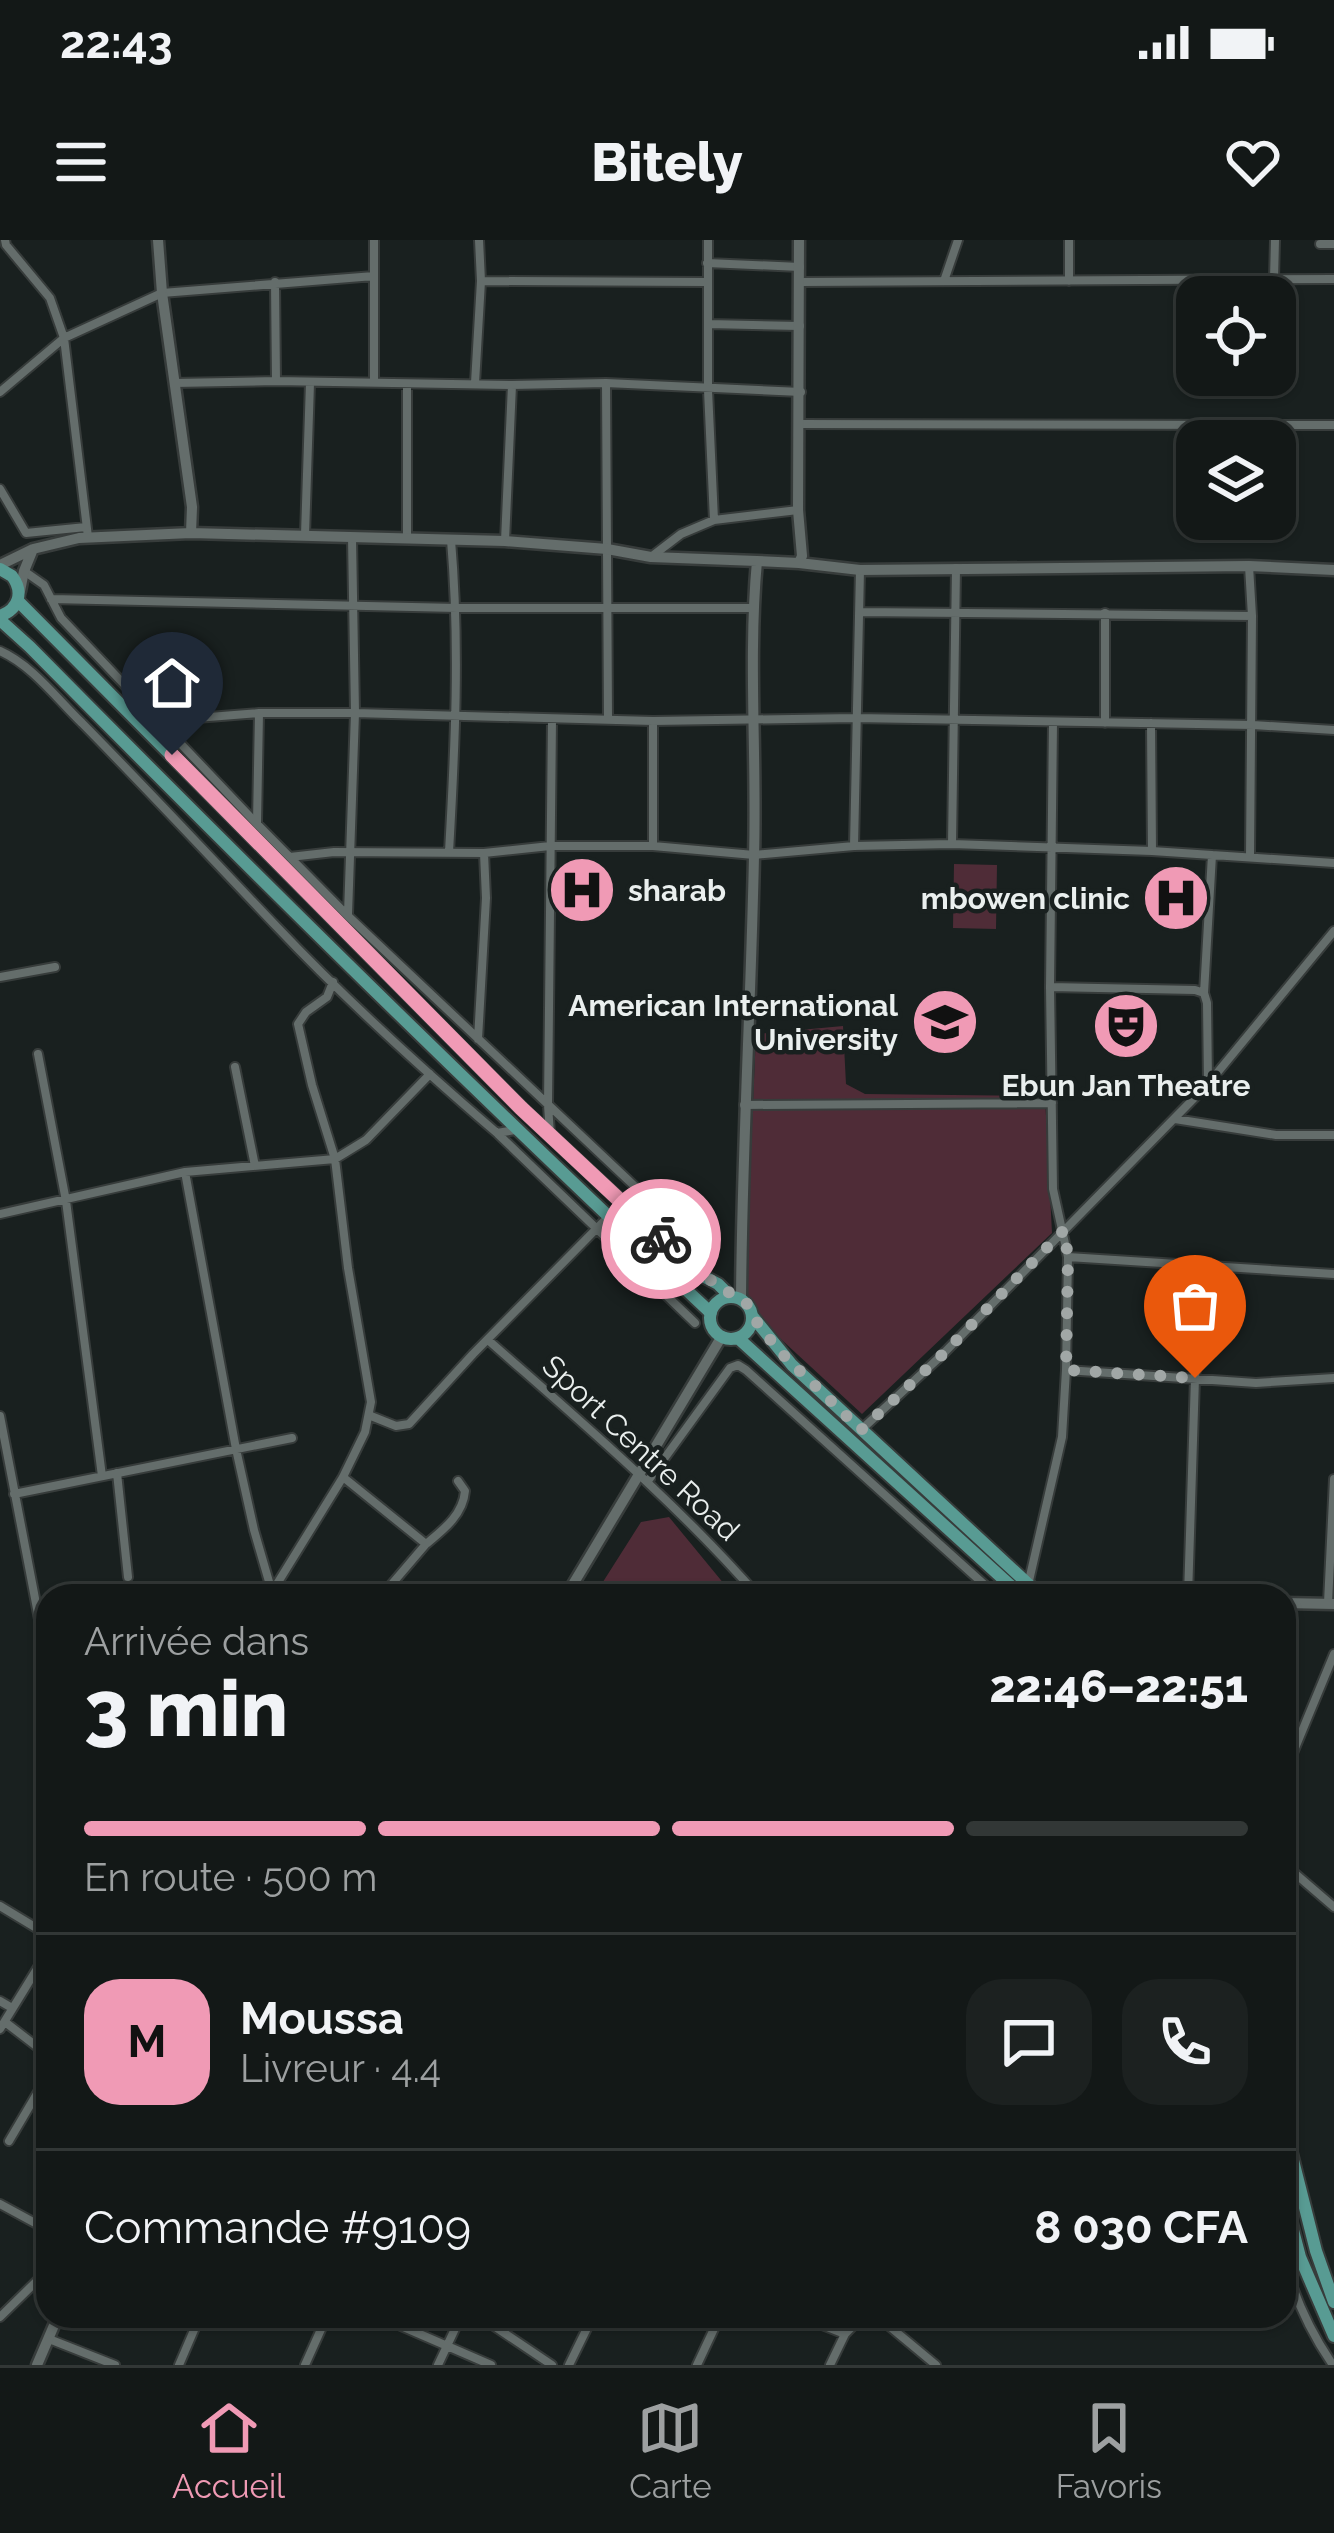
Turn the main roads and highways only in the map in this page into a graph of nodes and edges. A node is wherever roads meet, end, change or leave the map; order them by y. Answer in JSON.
{"nodes":[{"id":1,"x":0,"y":567,"type":"edge"},
{"id":2,"x":18,"y":598,"type":"junction"},
{"id":3,"x":0,"y":618,"type":"edge"},
{"id":4,"x":736,"y":1298,"type":"junction"},
{"id":5,"x":711,"y":1313,"type":"junction"},
{"id":6,"x":753,"y":1317,"type":"junction"},
{"id":7,"x":738,"y":1338,"type":"junction"},
{"id":8,"x":1018,"y":1584,"type":"edge"},
{"id":9,"x":1019,"y":1584,"type":"edge"},
{"id":10,"x":1296,"y":2172,"type":"edge"},
{"id":11,"x":1296,"y":2242,"type":"edge"},
{"id":12,"x":1334,"y":2302,"type":"edge"},
{"id":13,"x":1334,"y":2336,"type":"edge"}],
"edges":[{"from":1,"to":2,"type":"main road"},
{"from":2,"to":3,"type":"main road"},
{"from":2,"to":4,"type":"main road"},
{"from":3,"to":5,"type":"main road"},
{"from":4,"to":5,"type":"main road"},
{"from":4,"to":6,"type":"main road"},
{"from":5,"to":7,"type":"main road"},
{"from":6,"to":7,"type":"main road"},
{"from":6,"to":9,"type":"main road"},
{"from":7,"to":8,"type":"main road"},
{"from":10,"to":12,"type":"main road"},
{"from":11,"to":13,"type":"main road"}]}
